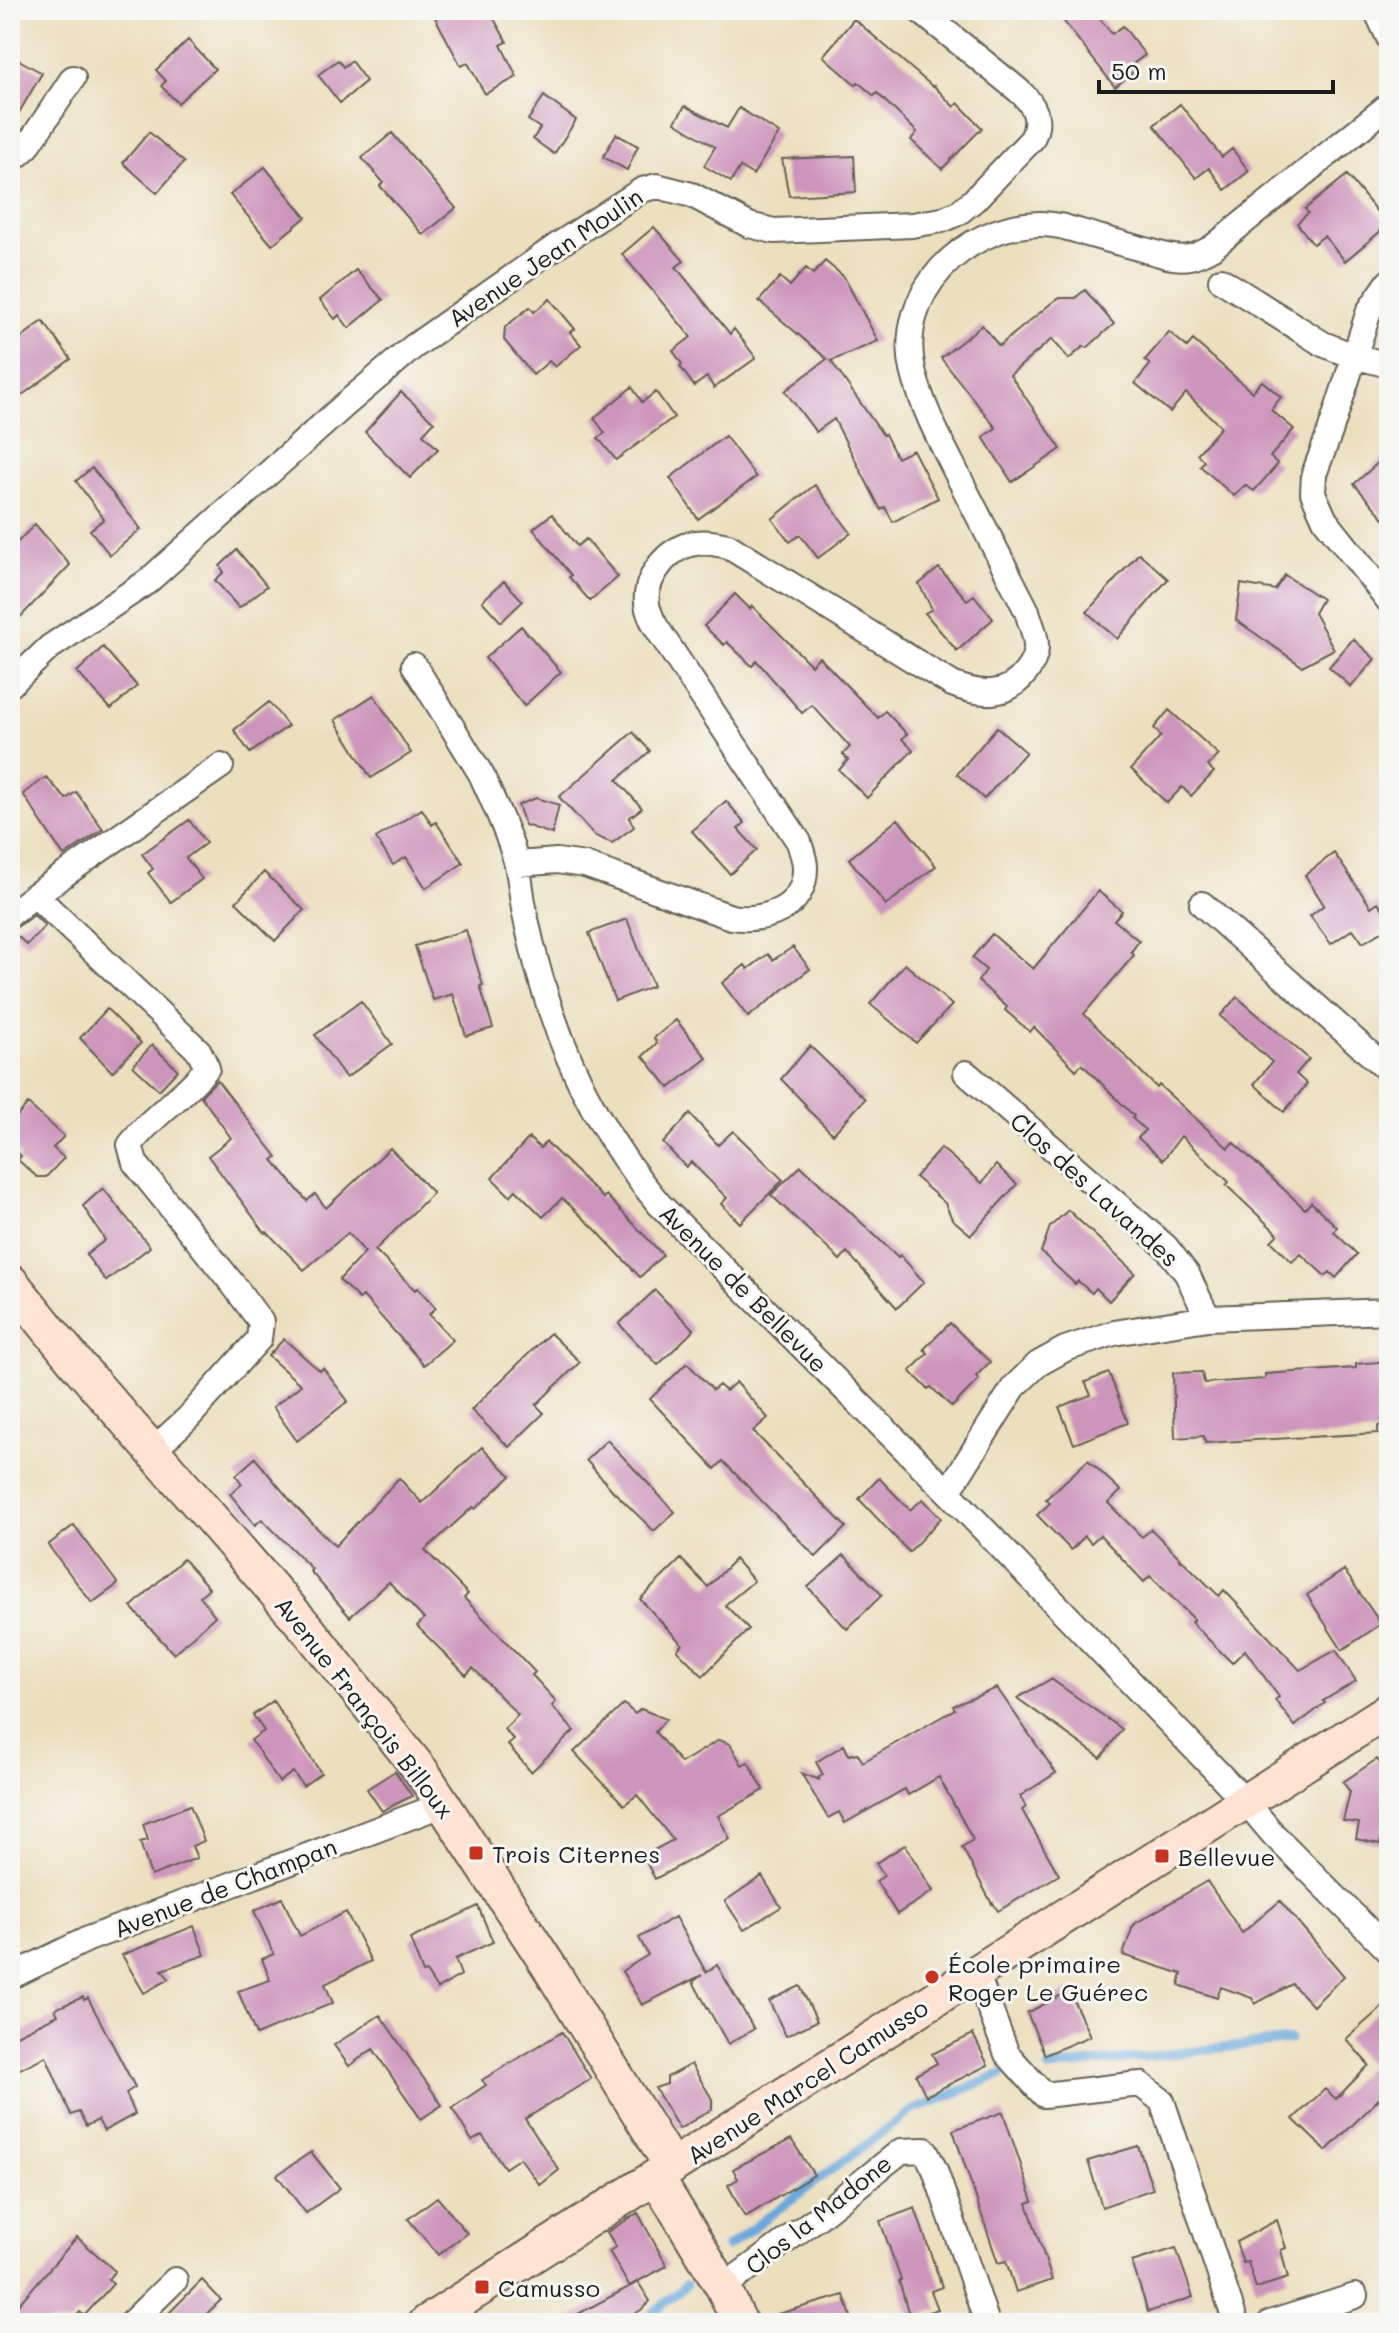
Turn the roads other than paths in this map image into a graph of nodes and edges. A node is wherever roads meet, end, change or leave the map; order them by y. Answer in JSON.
{"nodes":[{"id":1,"x":919,"y":10,"type":"edge"},
{"id":2,"x":1376,"y":10,"type":"edge"},
{"id":3,"x":1389,"y":38,"type":"edge"},
{"id":4,"x":73,"y":78,"type":"dead end"},
{"id":5,"x":1389,"y":105,"type":"edge"},
{"id":6,"x":10,"y":162,"type":"edge"},
{"id":7,"x":1221,"y":280,"type":"dead end"},
{"id":8,"x":1389,"y":282,"type":"edge"},
{"id":9,"x":1353,"y":356,"type":"junction"},
{"id":10,"x":1389,"y":365,"type":"edge"},
{"id":11,"x":1389,"y":601,"type":"edge"},
{"id":12,"x":414,"y":665,"type":"dead end"},
{"id":13,"x":10,"y":685,"type":"edge"},
{"id":14,"x":221,"y":766,"type":"dead end"},
{"id":15,"x":517,"y":864,"type":"junction"},
{"id":16,"x":35,"y":895,"type":"junction"},
{"id":17,"x":1202,"y":904,"type":"dead end"},
{"id":18,"x":10,"y":914,"type":"edge"},
{"id":19,"x":1389,"y":1071,"type":"edge"},
{"id":20,"x":966,"y":1073,"type":"dead end"},
{"id":21,"x":10,"y":1281,"type":"edge"},
{"id":22,"x":1389,"y":1311,"type":"edge"},
{"id":23,"x":1208,"y":1318,"type":"junction"},
{"id":24,"x":152,"y":1451,"type":"junction"},
{"id":25,"x":948,"y":1492,"type":"junction"},
{"id":26,"x":1389,"y":1710,"type":"edge"},
{"id":27,"x":1246,"y":1802,"type":"junction"},
{"id":28,"x":444,"y":1804,"type":"junction"},
{"id":29,"x":1389,"y":1951,"type":"edge"},
{"id":30,"x":976,"y":1973,"type":"junction"},
{"id":31,"x":10,"y":1977,"type":"edge"},
{"id":32,"x":664,"y":2172,"type":"junction"},
{"id":33,"x":175,"y":2280,"type":"dead end"},
{"id":34,"x":723,"y":2287,"type":"junction"},
{"id":35,"x":1355,"y":2296,"type":"dead end"},
{"id":36,"x":131,"y":2323,"type":"edge"},
{"id":37,"x":426,"y":2323,"type":"edge"},
{"id":38,"x":740,"y":2323,"type":"edge"},
{"id":39,"x":987,"y":2323,"type":"edge"},
{"id":40,"x":1236,"y":2323,"type":"edge"},
{"id":41,"x":1270,"y":2323,"type":"edge"}],
"edges":[{"from":1,"to":13,"type":"street","name":"Avenue Jean Moulin"},
{"from":2,"to":3,"type":"street"},
{"from":4,"to":6,"type":"street"},
{"from":5,"to":15,"type":"street"},
{"from":7,"to":9,"type":"street"},
{"from":8,"to":9,"type":"street"},
{"from":9,"to":10,"type":"street"},
{"from":9,"to":11,"type":"street"},
{"from":12,"to":15,"type":"street","name":"Avenue de Bellevue"},
{"from":14,"to":16,"type":"street"},
{"from":15,"to":25,"type":"street","name":"Avenue de Bellevue"},
{"from":16,"to":18,"type":"street"},
{"from":16,"to":24,"type":"street"},
{"from":17,"to":19,"type":"street"},
{"from":20,"to":23,"type":"street","name":"Clos des Lavandes"},
{"from":21,"to":24,"type":"street","name":"Avenue François Billoux"},
{"from":22,"to":23,"type":"street"},
{"from":23,"to":25,"type":"street"},
{"from":24,"to":28,"type":"street","name":"Avenue François Billoux"},
{"from":25,"to":27,"type":"street","name":"Avenue de Bellevue"},
{"from":26,"to":27,"type":"street","name":"Avenue Marcel Camusso"},
{"from":27,"to":29,"type":"street","name":"Avenue de Bellevue"},
{"from":27,"to":30,"type":"street","name":"Avenue Marcel Camusso"},
{"from":28,"to":31,"type":"street","name":"Avenue de Champan"},
{"from":28,"to":32,"type":"street","name":"Avenue François Billoux"},
{"from":30,"to":32,"type":"street","name":"Avenue Marcel Camusso"},
{"from":30,"to":40,"type":"street"},
{"from":32,"to":34,"type":"street","name":"Avenue François Billoux"},
{"from":32,"to":37,"type":"street","name":"Avenue Marcel Camusso"},
{"from":33,"to":36,"type":"street"},
{"from":34,"to":38,"type":"street","name":"Avenue François Billoux"},
{"from":34,"to":39,"type":"street","name":"Clos la Madone"},
{"from":35,"to":41,"type":"street"}]}
